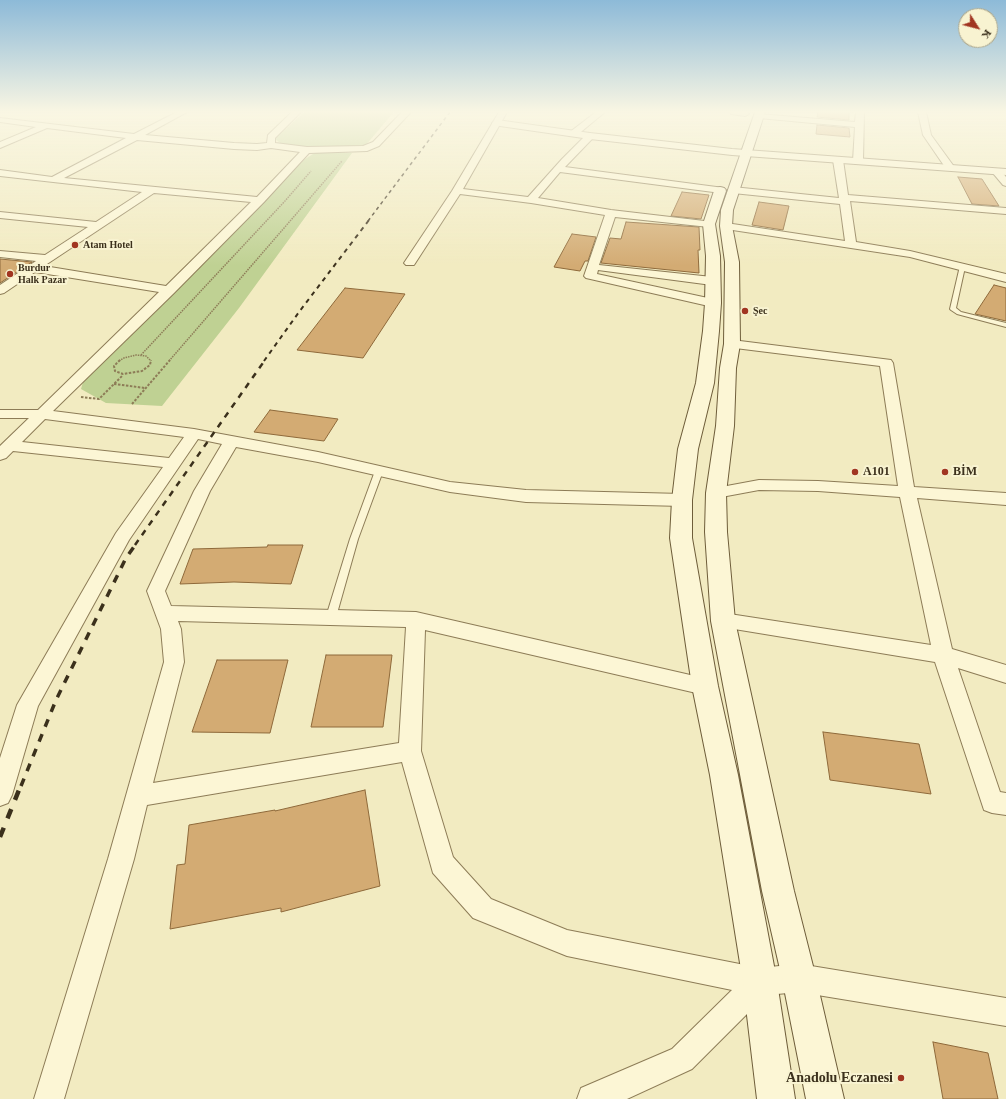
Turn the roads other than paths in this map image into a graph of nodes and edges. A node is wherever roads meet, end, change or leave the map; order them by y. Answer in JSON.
{"nodes":[{"id":1,"x":85,"y":163,"type":"edge"},
{"id":2,"x":295,"y":163,"type":"edge"},
{"id":3,"x":473,"y":163,"type":"edge"},
{"id":4,"x":734,"y":163,"type":"edge"},
{"id":5,"x":839,"y":163,"type":"edge"},
{"id":6,"x":888,"y":163,"type":"edge"},
{"id":7,"x":947,"y":163,"type":"edge"},
{"id":8,"x":562,"y":165,"type":"joint"},
{"id":9,"x":950,"y":168,"type":"junction"},
{"id":10,"x":1001,"y":172,"type":"edge"},
{"id":11,"x":0,"y":173,"type":"edge"},
{"id":12,"x":52,"y":180,"type":"junction"},
{"id":13,"x":1006,"y":184,"type":"edge"},
{"id":14,"x":728,"y":186,"type":"junction"},
{"id":15,"x":152,"y":190,"type":"junction"},
{"id":16,"x":457,"y":191,"type":"junction"},
{"id":17,"x":844,"y":198,"type":"junction"},
{"id":18,"x":260,"y":200,"type":"junction"},
{"id":19,"x":532,"y":200,"type":"junction"},
{"id":20,"x":1006,"y":211,"type":"edge"},
{"id":21,"x":611,"y":213,"type":"junction"},
{"id":22,"x":0,"y":215,"type":"edge"},
{"id":23,"x":709,"y":224,"type":"junction"},
{"id":24,"x":98,"y":225,"type":"junction"},
{"id":25,"x":726,"y":226,"type":"junction"},
{"id":26,"x":851,"y":244,"type":"junction"},
{"id":27,"x":0,"y":254,"type":"edge"},
{"id":28,"x":46,"y":259,"type":"junction"},
{"id":29,"x":410,"y":263,"type":"dead end"},
{"id":30,"x":592,"y":267,"type":"junction"},
{"id":31,"x":962,"y":267,"type":"junction"},
{"id":32,"x":33,"y":268,"type":"junction"},
{"id":33,"x":1006,"y":278,"type":"edge"},
{"id":34,"x":712,"y":280,"type":"junction"},
{"id":35,"x":0,"y":290,"type":"edge"},
{"id":36,"x":170,"y":290,"type":"junction"},
{"id":37,"x":713,"y":303,"type":"junction"},
{"id":38,"x":1006,"y":325,"type":"edge"},
{"id":39,"x":732,"y":344,"type":"junction"},
{"id":40,"x":0,"y":414,"type":"edge"},
{"id":41,"x":42,"y":414,"type":"junction"},
{"id":42,"x":194,"y":434,"type":"junction"},
{"id":43,"x":232,"y":441,"type":"junction"},
{"id":44,"x":5,"y":450,"type":"edge"},
{"id":45,"x":173,"y":463,"type":"junction"},
{"id":46,"x":379,"y":471,"type":"junction"},
{"id":47,"x":716,"y":493,"type":"junction"},
{"id":48,"x":907,"y":493,"type":"junction"},
{"id":49,"x":1006,"y":499,"type":"edge"},
{"id":50,"x":682,"y":500,"type":"junction"},
{"id":51,"x":164,"y":613,"type":"junction"},
{"id":52,"x":331,"y":617,"type":"junction"},
{"id":53,"x":416,"y":620,"type":"junction"},
{"id":54,"x":723,"y":621,"type":"junction"},
{"id":55,"x":943,"y":656,"type":"junction"},
{"id":56,"x":1006,"y":674,"type":"edge"},
{"id":57,"x":705,"y":686,"type":"junction"},
{"id":58,"x":410,"y":752,"type":"junction"},
{"id":59,"x":0,"y":795,"type":"edge"},
{"id":60,"x":138,"y":796,"type":"junction"},
{"id":61,"x":1006,"y":804,"type":"edge"},
{"id":62,"x":799,"y":978,"type":"junction"},
{"id":63,"x":760,"y":982,"type":"junction"},
{"id":64,"x":1006,"y":1012,"type":"edge"},
{"id":65,"x":50,"y":1099,"type":"edge"},
{"id":66,"x":592,"y":1099,"type":"edge"},
{"id":67,"x":776,"y":1099,"type":"edge"},
{"id":68,"x":826,"y":1099,"type":"edge"}],
"edges":[{"from":1,"to":12,"type":"street"},
{"from":2,"to":18,"type":"street"},
{"from":3,"to":16,"type":"street"},
{"from":4,"to":14,"type":"main road"},
{"from":5,"to":17,"type":"street"},
{"from":6,"to":9,"type":"main road"},
{"from":7,"to":9,"type":"street"},
{"from":8,"to":14,"type":"street"},
{"from":8,"to":19,"type":"street"},
{"from":9,"to":10,"type":"main road"},
{"from":10,"to":13,"type":"street"},
{"from":11,"to":12,"type":"street"},
{"from":12,"to":15,"type":"street"},
{"from":14,"to":17,"type":"street"},
{"from":14,"to":23,"type":"main road"},
{"from":14,"to":25,"type":"main road"},
{"from":15,"to":18,"type":"street"},
{"from":15,"to":24,"type":"street"},
{"from":16,"to":19,"type":"street"},
{"from":16,"to":29,"type":"street"},
{"from":17,"to":20,"type":"street"},
{"from":17,"to":26,"type":"street"},
{"from":18,"to":36,"type":"street"},
{"from":19,"to":21,"type":"street"},
{"from":21,"to":23,"type":"street"},
{"from":21,"to":30,"type":"street"},
{"from":22,"to":24,"type":"street"},
{"from":23,"to":34,"type":"main road"},
{"from":24,"to":28,"type":"street"},
{"from":25,"to":26,"type":"street"},
{"from":25,"to":39,"type":"main road"},
{"from":26,"to":31,"type":"street"},
{"from":27,"to":28,"type":"street"},
{"from":28,"to":32,"type":"street"},
{"from":30,"to":34,"type":"street"},
{"from":30,"to":37,"type":"street"},
{"from":31,"to":33,"type":"street"},
{"from":31,"to":38,"type":"lane"},
{"from":32,"to":35,"type":"street"},
{"from":32,"to":36,"type":"street"},
{"from":34,"to":37,"type":"main road"},
{"from":36,"to":41,"type":"street"},
{"from":37,"to":50,"type":"main road"},
{"from":39,"to":47,"type":"main road"},
{"from":39,"to":48,"type":"street"},
{"from":40,"to":41,"type":"street"},
{"from":41,"to":42,"type":"street"},
{"from":41,"to":44,"type":"street"},
{"from":42,"to":43,"type":"street"},
{"from":42,"to":45,"type":"street"},
{"from":43,"to":46,"type":"street"},
{"from":43,"to":51,"type":"street"},
{"from":44,"to":45,"type":"street"},
{"from":45,"to":59,"type":"street"},
{"from":46,"to":50,"type":"street"},
{"from":46,"to":52,"type":"lane"},
{"from":47,"to":48,"type":"street"},
{"from":47,"to":50,"type":"main road"},
{"from":47,"to":54,"type":"main road"},
{"from":48,"to":49,"type":"street"},
{"from":48,"to":55,"type":"street"},
{"from":50,"to":57,"type":"main road"},
{"from":51,"to":52,"type":"street"},
{"from":51,"to":60,"type":"street"},
{"from":52,"to":53,"type":"street"},
{"from":53,"to":57,"type":"street"},
{"from":53,"to":58,"type":"street"},
{"from":54,"to":55,"type":"street"},
{"from":54,"to":62,"type":"main road"},
{"from":55,"to":56,"type":"street"},
{"from":55,"to":61,"type":"street"},
{"from":57,"to":63,"type":"main road"},
{"from":58,"to":60,"type":"street"},
{"from":58,"to":63,"type":"street"},
{"from":60,"to":65,"type":"street"},
{"from":62,"to":63,"type":"street"},
{"from":62,"to":64,"type":"street"},
{"from":62,"to":68,"type":"main road"},
{"from":63,"to":66,"type":"street"},
{"from":63,"to":67,"type":"main road"}]}
